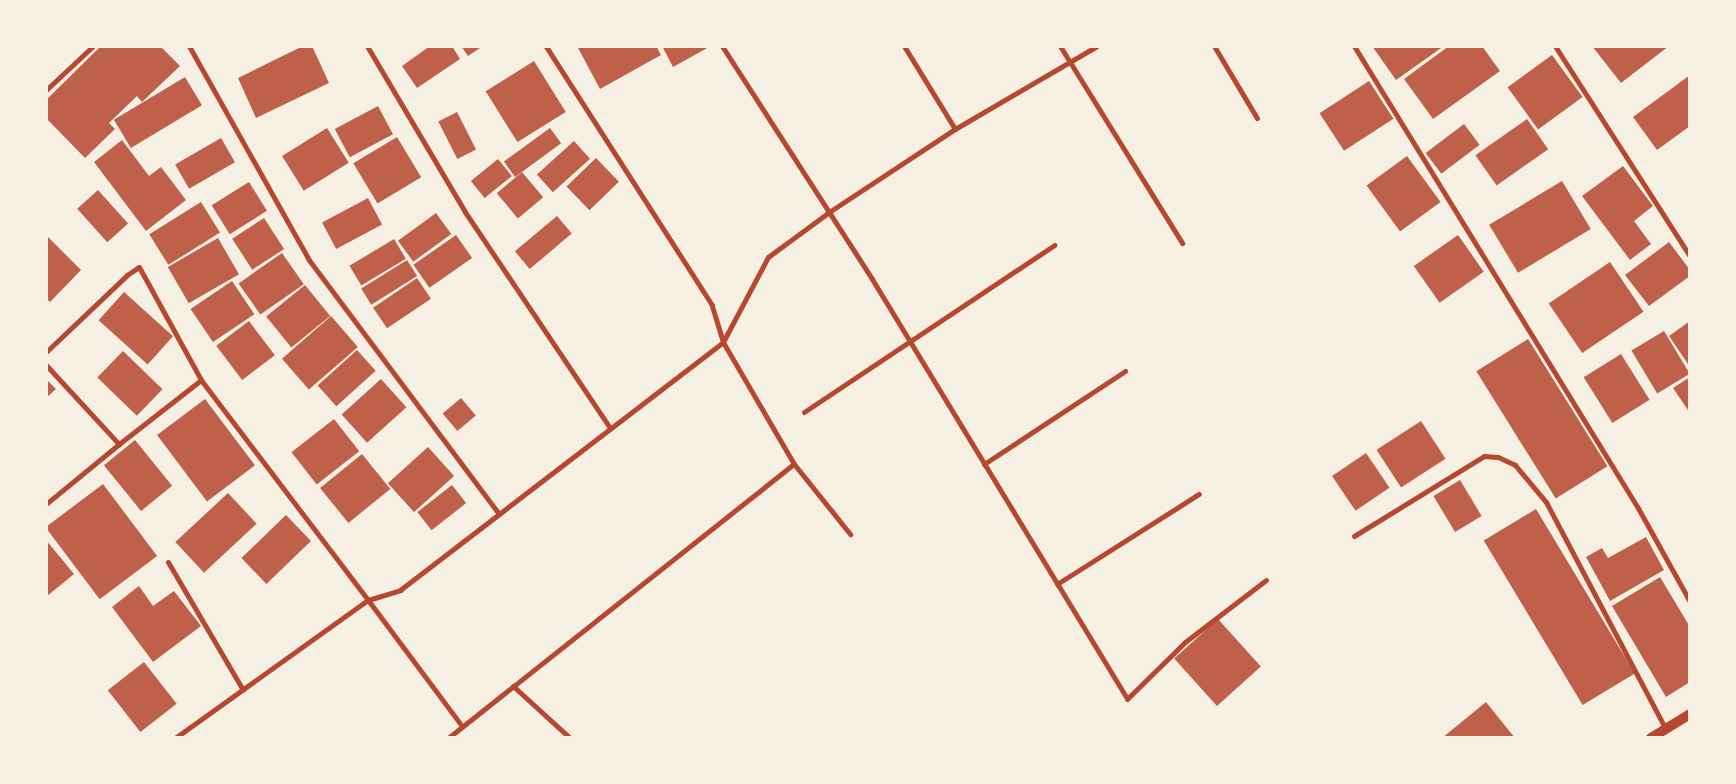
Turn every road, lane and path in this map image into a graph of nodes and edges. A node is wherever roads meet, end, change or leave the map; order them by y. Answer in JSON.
{"nodes":[{"id":1,"x":94,"y":46,"type":"edge"},
{"id":2,"x":189,"y":46,"type":"edge"},
{"id":3,"x":367,"y":46,"type":"edge"},
{"id":4,"x":546,"y":46,"type":"edge"},
{"id":5,"x":722,"y":46,"type":"edge"},
{"id":6,"x":904,"y":46,"type":"edge"},
{"id":7,"x":1060,"y":46,"type":"edge"},
{"id":8,"x":1097,"y":46,"type":"edge"},
{"id":9,"x":1214,"y":46,"type":"edge"},
{"id":10,"x":1354,"y":46,"type":"edge"},
{"id":11,"x":1556,"y":46,"type":"edge"},
{"id":12,"x":1070,"y":62,"type":"junction"},
{"id":13,"x":46,"y":90,"type":"edge"},
{"id":14,"x":1257,"y":118,"type":"dead end"},
{"id":15,"x":955,"y":129,"type":"junction"},
{"id":16,"x":829,"y":212,"type":"junction"},
{"id":17,"x":1182,"y":243,"type":"dead end"},
{"id":18,"x":1054,"y":245,"type":"dead end"},
{"id":19,"x":1690,"y":256,"type":"edge"},
{"id":20,"x":909,"y":341,"type":"junction"},
{"id":21,"x":724,"y":342,"type":"junction"},
{"id":22,"x":46,"y":352,"type":"edge"},
{"id":23,"x":46,"y":366,"type":"edge"},
{"id":24,"x":1125,"y":371,"type":"dead end"},
{"id":25,"x":201,"y":380,"type":"junction"},
{"id":26,"x":804,"y":412,"type":"dead end"},
{"id":27,"x":610,"y":428,"type":"junction"},
{"id":28,"x":119,"y":444,"type":"junction"},
{"id":29,"x":794,"y":464,"type":"junction"},
{"id":30,"x":984,"y":464,"type":"junction"},
{"id":31,"x":1199,"y":494,"type":"dead end"},
{"id":32,"x":46,"y":504,"type":"edge"},
{"id":33,"x":499,"y":514,"type":"junction"},
{"id":34,"x":850,"y":534,"type":"dead end"},
{"id":35,"x":1354,"y":536,"type":"dead end"},
{"id":36,"x":168,"y":562,"type":"dead end"},
{"id":37,"x":1266,"y":580,"type":"dead end"},
{"id":38,"x":1057,"y":584,"type":"junction"},
{"id":39,"x":368,"y":600,"type":"junction"},
{"id":40,"x":1690,"y":602,"type":"edge"},
{"id":41,"x":513,"y":686,"type":"junction"},
{"id":42,"x":243,"y":690,"type":"junction"},
{"id":43,"x":1690,"y":714,"type":"edge"},
{"id":44,"x":462,"y":726,"type":"junction"},
{"id":45,"x":1665,"y":728,"type":"junction"},
{"id":46,"x":175,"y":738,"type":"edge"},
{"id":47,"x":448,"y":738,"type":"edge"},
{"id":48,"x":570,"y":738,"type":"edge"},
{"id":49,"x":1652,"y":738,"type":"edge"}],
"edges":[{"from":1,"to":13,"type":"street"},
{"from":2,"to":33,"type":"street"},
{"from":3,"to":27,"type":"street"},
{"from":4,"to":21,"type":"street"},
{"from":5,"to":16,"type":"street"},
{"from":6,"to":15,"type":"street"},
{"from":7,"to":12,"type":"street"},
{"from":8,"to":12,"type":"street"},
{"from":9,"to":14,"type":"street"},
{"from":10,"to":40,"type":"street"},
{"from":11,"to":19,"type":"street"},
{"from":12,"to":15,"type":"street"},
{"from":12,"to":17,"type":"street"},
{"from":15,"to":16,"type":"street"},
{"from":16,"to":20,"type":"street"},
{"from":16,"to":21,"type":"street"},
{"from":18,"to":20,"type":"street"},
{"from":20,"to":26,"type":"street"},
{"from":20,"to":30,"type":"street"},
{"from":21,"to":27,"type":"street"},
{"from":21,"to":29,"type":"street"},
{"from":22,"to":25,"type":"street"},
{"from":23,"to":28,"type":"street"},
{"from":24,"to":30,"type":"street"},
{"from":25,"to":28,"type":"street"},
{"from":25,"to":39,"type":"street"},
{"from":27,"to":33,"type":"street"},
{"from":28,"to":32,"type":"street"},
{"from":29,"to":34,"type":"street"},
{"from":29,"to":41,"type":"street"},
{"from":30,"to":38,"type":"street"},
{"from":31,"to":38,"type":"street"},
{"from":33,"to":39,"type":"street"},
{"from":35,"to":45,"type":"street"},
{"from":36,"to":42,"type":"street"},
{"from":37,"to":38,"type":"street"},
{"from":39,"to":42,"type":"street"},
{"from":39,"to":44,"type":"street"},
{"from":41,"to":44,"type":"street"},
{"from":41,"to":48,"type":"street"},
{"from":42,"to":46,"type":"street"},
{"from":43,"to":45,"type":"main road"},
{"from":44,"to":47,"type":"street"},
{"from":45,"to":49,"type":"main road"}]}
